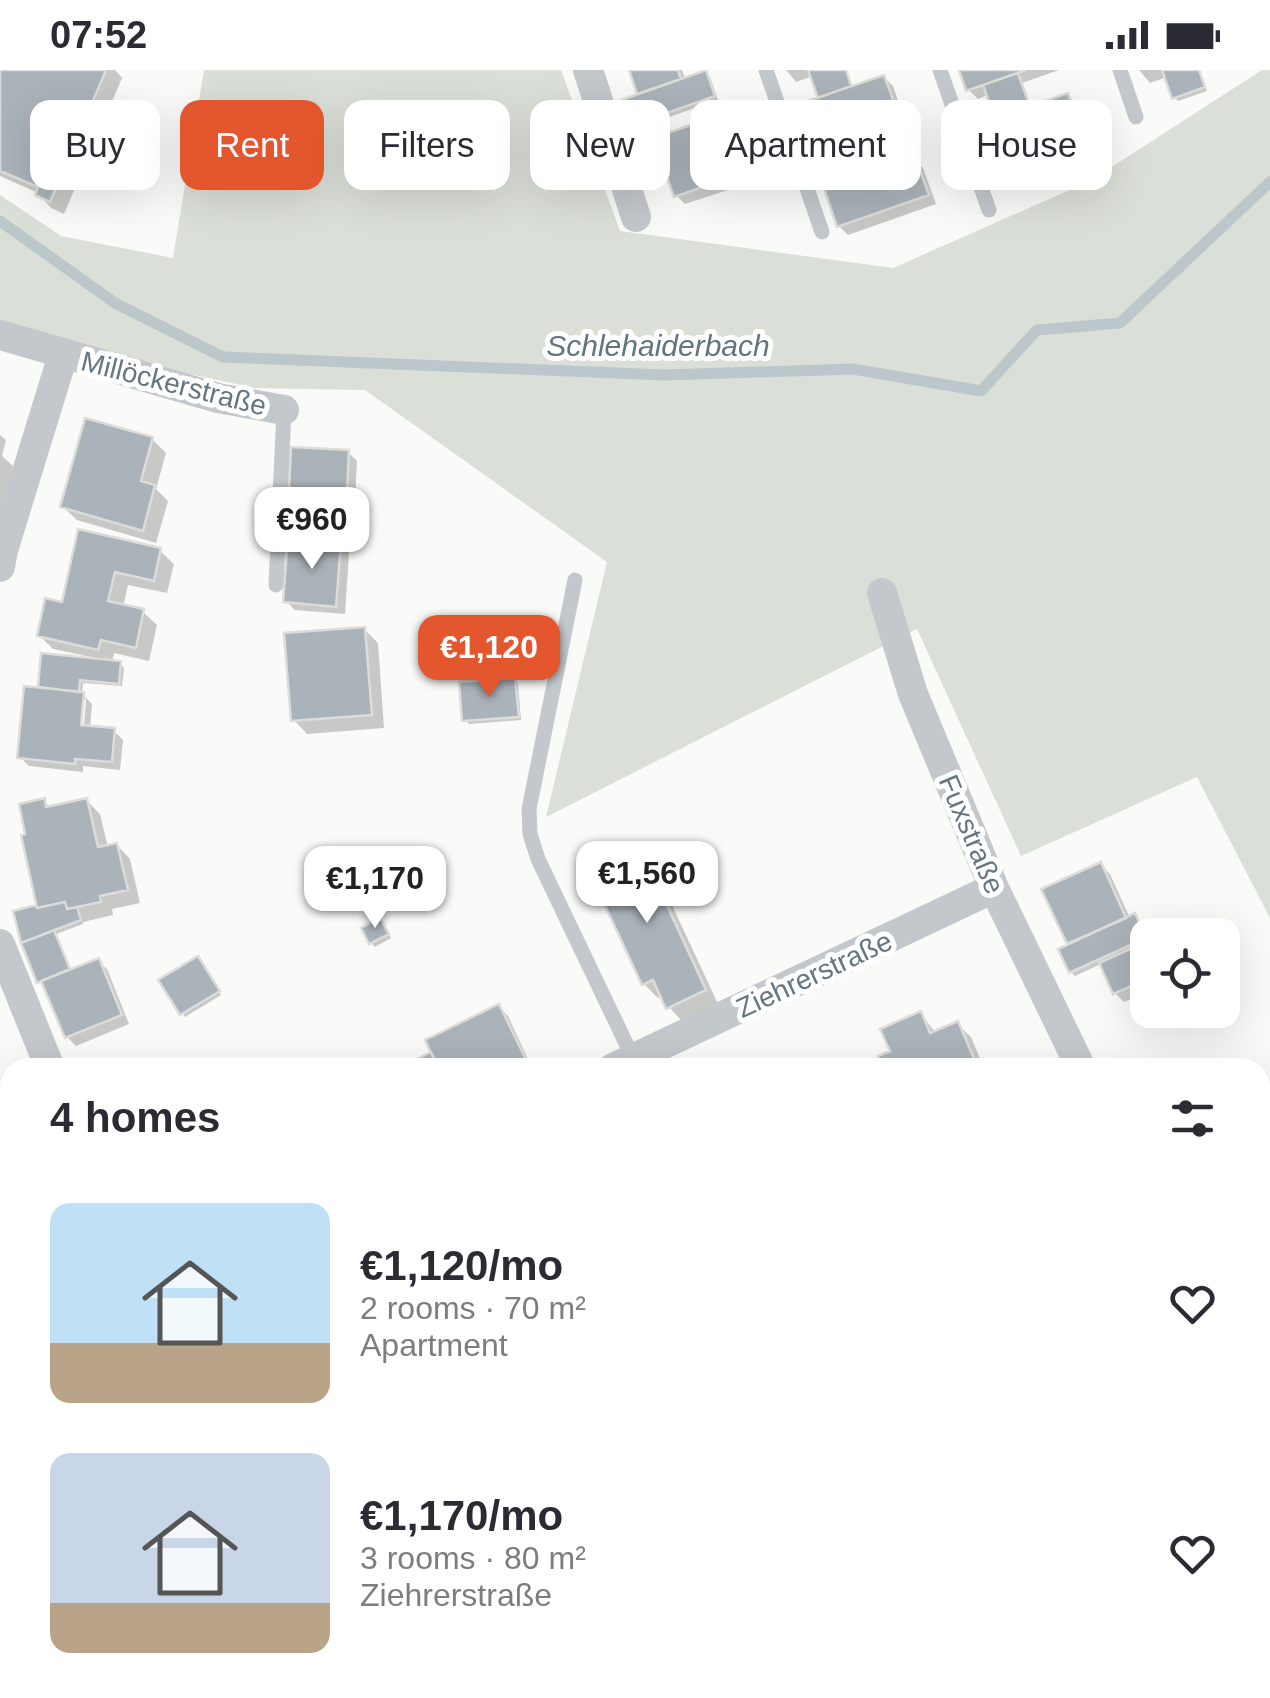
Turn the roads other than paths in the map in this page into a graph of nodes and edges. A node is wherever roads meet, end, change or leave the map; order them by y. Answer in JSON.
{"nodes":[{"id":1,"x":588,"y":70,"type":"edge"},
{"id":2,"x":766,"y":70,"type":"edge"},
{"id":3,"x":940,"y":70,"type":"edge"},
{"id":4,"x":1120,"y":70,"type":"edge"},
{"id":5,"x":1136,"y":116,"type":"dead end"},
{"id":6,"x":989,"y":210,"type":"dead end"},
{"id":7,"x":636,"y":217,"type":"dead end"},
{"id":8,"x":822,"y":232,"type":"dead end"},
{"id":9,"x":0,"y":336,"type":"edge"},
{"id":10,"x":64,"y":355,"type":"junction"},
{"id":11,"x":284,"y":410,"type":"joint"},
{"id":12,"x":1,"y":555,"type":"edge"},
{"id":13,"x":575,"y":580,"type":"dead end"},
{"id":14,"x":276,"y":585,"type":"dead end"},
{"id":15,"x":882,"y":593,"type":"dead end"},
{"id":16,"x":994,"y":888,"type":"junction"},
{"id":17,"x":0,"y":944,"type":"edge"},
{"id":18,"x":46,"y":1058,"type":"edge"},
{"id":19,"x":621,"y":1058,"type":"edge"},
{"id":20,"x":634,"y":1058,"type":"edge"},
{"id":21,"x":1075,"y":1058,"type":"edge"}],
"edges":[{"from":1,"to":7,"type":"street"},
{"from":2,"to":8,"type":"lane"},
{"from":3,"to":6,"type":"lane"},
{"from":4,"to":5,"type":"lane"},
{"from":9,"to":10,"type":"street","name":"Millöckerstraße"},
{"from":10,"to":11,"type":"street","name":"Millöckerstraße"},
{"from":10,"to":12,"type":"street","name":"Millöckerstraße"},
{"from":11,"to":14,"type":"lane"},
{"from":13,"to":19,"type":"lane","name":"Ziehrerstraße"},
{"from":15,"to":16,"type":"street","name":"Fuxstraße"},
{"from":16,"to":20,"type":"street","name":"Ziehrerstraße"},
{"from":16,"to":21,"type":"street","name":"Fuxstraße"},
{"from":17,"to":18,"type":"street"}]}
